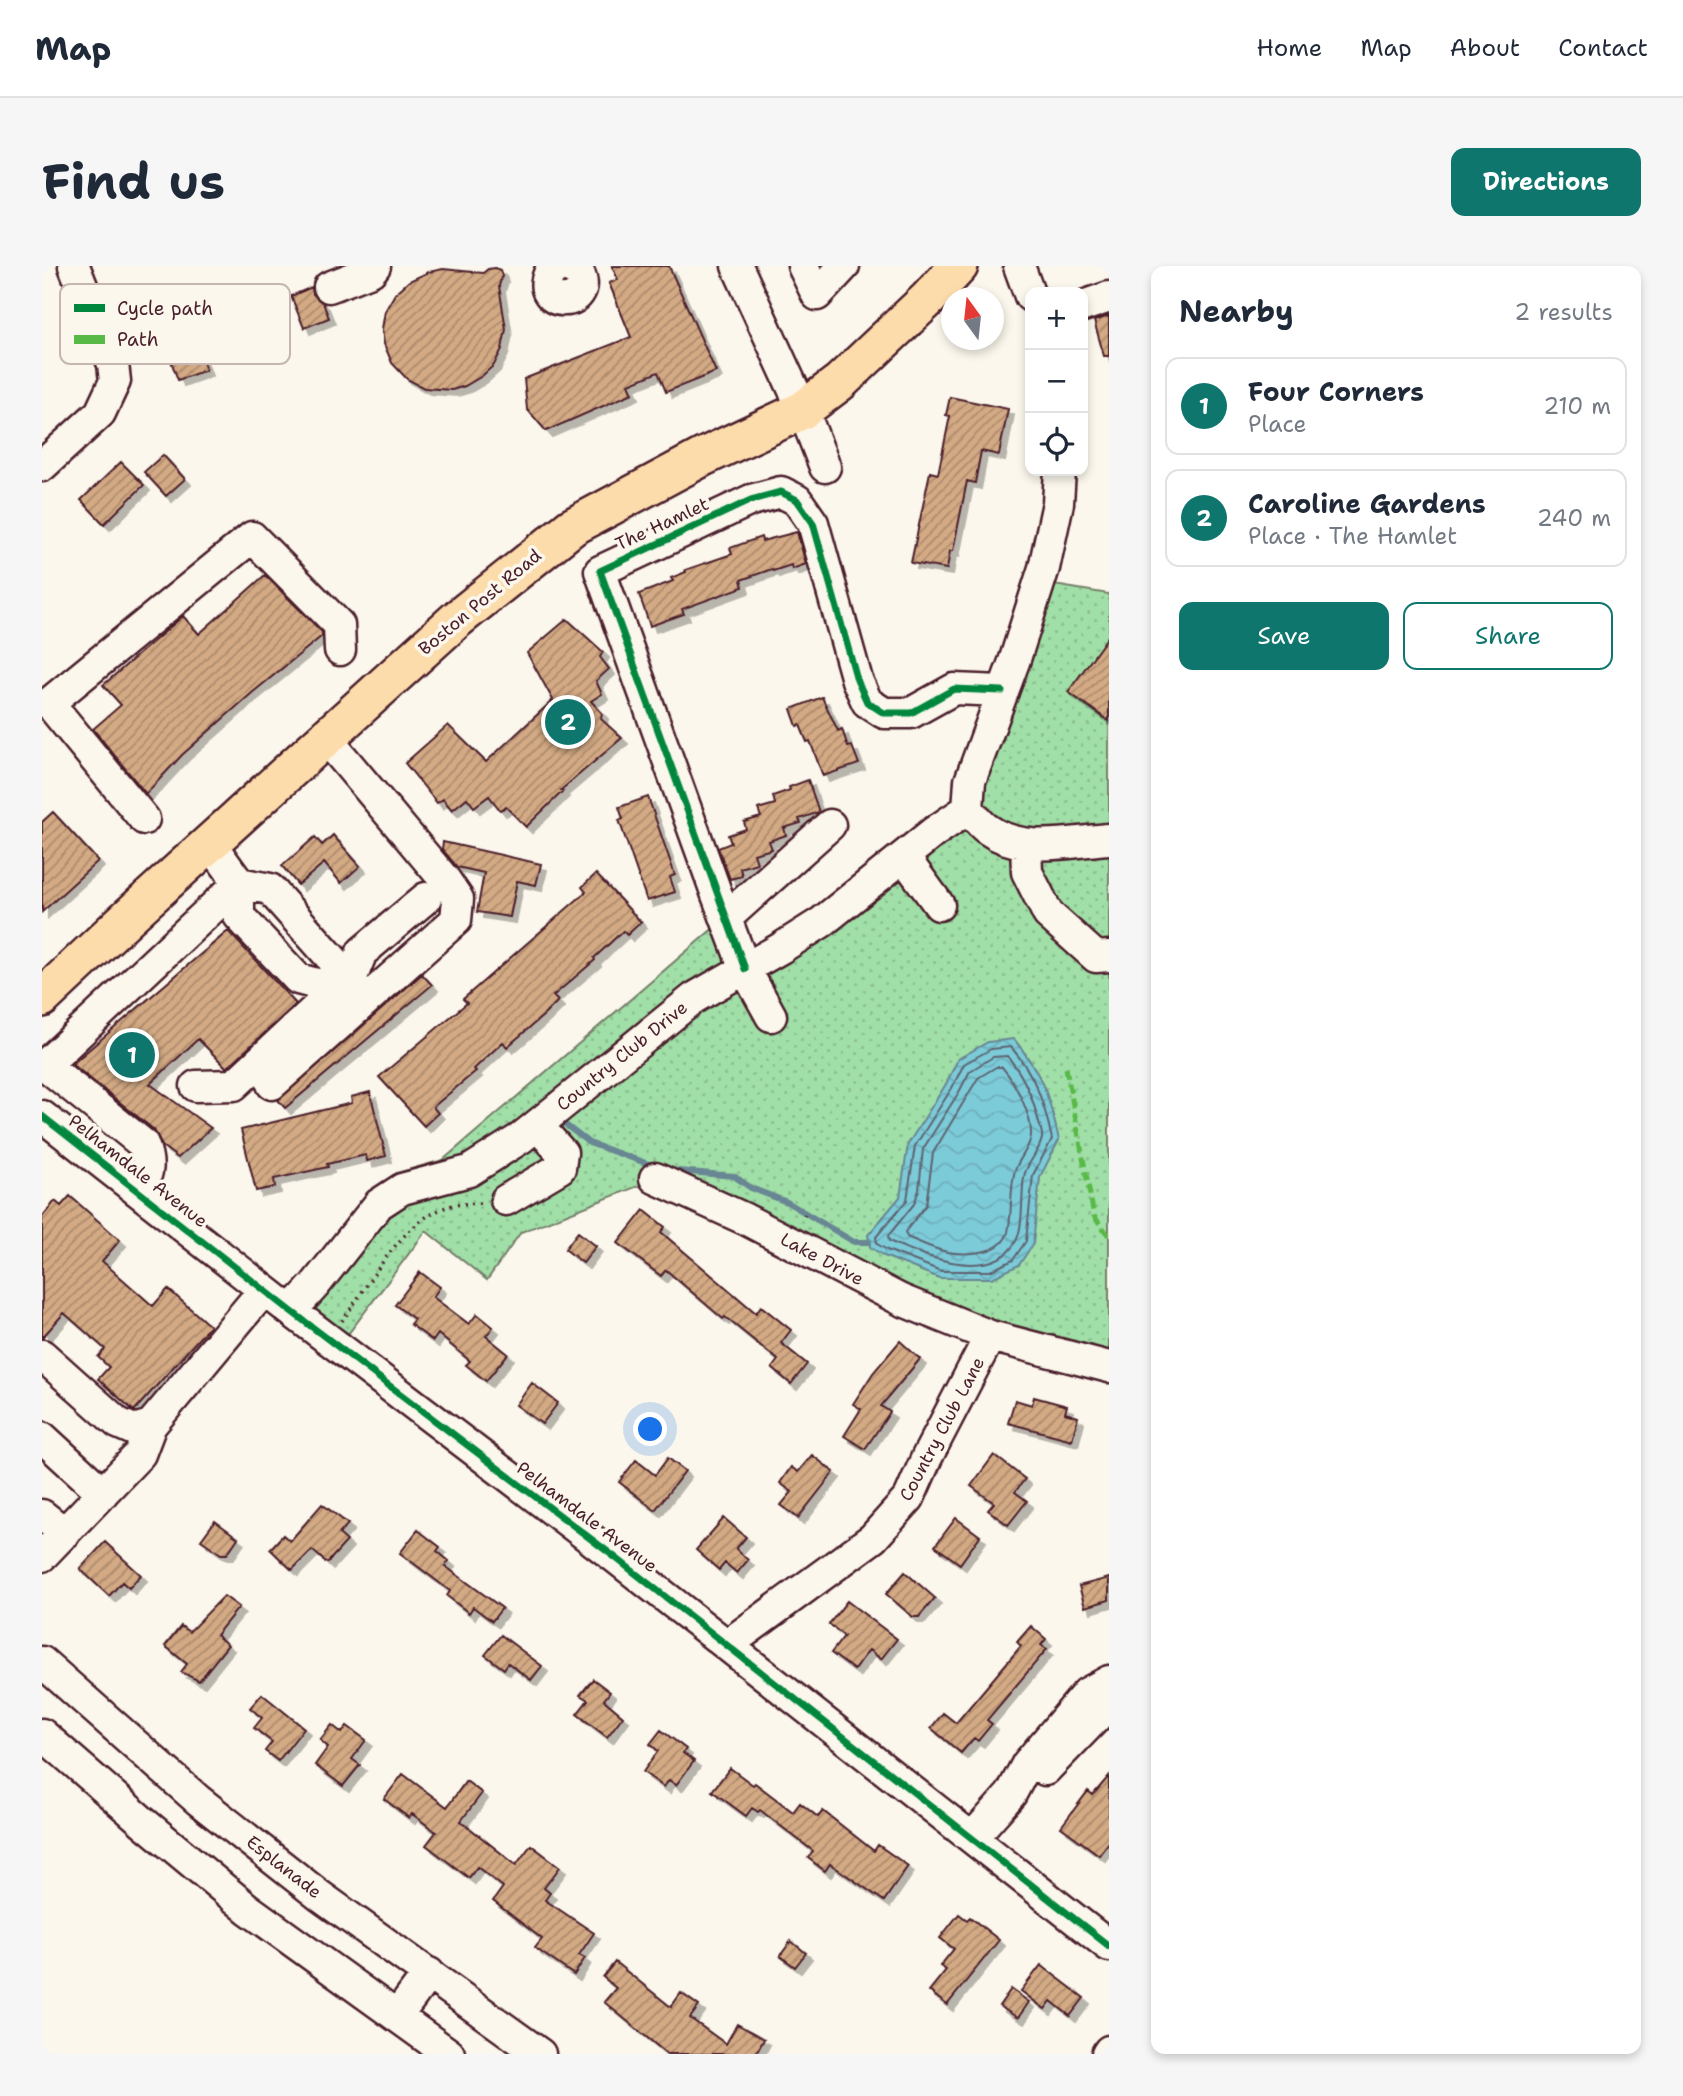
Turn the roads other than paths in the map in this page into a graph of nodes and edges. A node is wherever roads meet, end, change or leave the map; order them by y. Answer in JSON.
{"nodes":[{"id":1,"x":74,"y":266,"type":"edge"},
{"id":2,"x":375,"y":266,"type":"edge"},
{"id":3,"x":560,"y":266,"type":"edge"},
{"id":4,"x":568,"y":266,"type":"edge"},
{"id":5,"x":737,"y":266,"type":"edge"},
{"id":6,"x":803,"y":266,"type":"edge"},
{"id":7,"x":844,"y":266,"type":"edge"},
{"id":8,"x":959,"y":266,"type":"edge"},
{"id":9,"x":1019,"y":266,"type":"edge"},
{"id":10,"x":81,"y":284,"type":"edge"},
{"id":11,"x":329,"y":287,"type":"dead end"},
{"id":12,"x":1027,"y":287,"type":"edge"},
{"id":13,"x":1109,"y":297,"type":"edge"},
{"id":14,"x":1088,"y":304,"type":"edge"},
{"id":15,"x":112,"y":364,"type":"edge"},
{"id":16,"x":803,"y":410,"type":"junction"},
{"id":17,"x":42,"y":466,"type":"edge"},
{"id":18,"x":825,"y":467,"type":"dead end"},
{"id":19,"x":1060,"y":476,"type":"edge"},
{"id":20,"x":340,"y":650,"type":"dead end"},
{"id":21,"x":1002,"y":691,"type":"junction"},
{"id":22,"x":327,"y":737,"type":"junction"},
{"id":23,"x":968,"y":809,"type":"junction"},
{"id":24,"x":144,"y":818,"type":"dead end"},
{"id":25,"x":830,"y":825,"type":"dead end"},
{"id":26,"x":1109,"y":839,"type":"edge"},
{"id":27,"x":210,"y":843,"type":"junction"},
{"id":28,"x":1026,"y":845,"type":"junction"},
{"id":29,"x":904,"y":857,"type":"junction"},
{"id":30,"x":239,"y":883,"type":"junction"},
{"id":31,"x":426,"y":898,"type":"dead end"},
{"id":32,"x":939,"y":905,"type":"dead end"},
{"id":33,"x":726,"y":918,"type":"junction"},
{"id":34,"x":1109,"y":956,"type":"edge"},
{"id":35,"x":745,"y":968,"type":"junction"},
{"id":36,"x":336,"y":989,"type":"junction"},
{"id":37,"x":42,"y":998,"type":"edge"},
{"id":38,"x":771,"y":1016,"type":"dead end"},
{"id":39,"x":43,"y":1065,"type":"edge"},
{"id":40,"x":272,"y":1084,"type":"dead end"},
{"id":41,"x":196,"y":1086,"type":"dead end"},
{"id":42,"x":42,"y":1116,"type":"edge"},
{"id":43,"x":537,"y":1125,"type":"junction"},
{"id":44,"x":655,"y":1178,"type":"dead end"},
{"id":45,"x":140,"y":1192,"type":"junction"},
{"id":46,"x":506,"y":1200,"type":"road end"},
{"id":47,"x":264,"y":1290,"type":"junction"},
{"id":48,"x":291,"y":1311,"type":"junction"},
{"id":49,"x":990,"y":1336,"type":"junction"},
{"id":50,"x":47,"y":1367,"type":"edge"},
{"id":51,"x":1109,"y":1367,"type":"edge"},
{"id":52,"x":151,"y":1425,"type":"junction"},
{"id":53,"x":42,"y":1437,"type":"edge"},
{"id":54,"x":103,"y":1493,"type":"junction"},
{"id":55,"x":53,"y":1524,"type":"edge"},
{"id":56,"x":42,"y":1556,"type":"edge"},
{"id":57,"x":727,"y":1645,"type":"junction"},
{"id":58,"x":42,"y":1662,"type":"edge"},
{"id":59,"x":1109,"y":1681,"type":"edge"},
{"id":60,"x":1109,"y":1704,"type":"edge"},
{"id":61,"x":42,"y":1734,"type":"edge"},
{"id":62,"x":1011,"y":1794,"type":"junction"},
{"id":63,"x":972,"y":1838,"type":"junction"},
{"id":64,"x":1109,"y":1946,"type":"edge"},
{"id":65,"x":429,"y":1973,"type":"junction"},
{"id":66,"x":397,"y":2016,"type":"junction"},
{"id":67,"x":449,"y":2054,"type":"edge"},
{"id":68,"x":540,"y":2054,"type":"edge"}],
"edges":[{"from":1,"to":10,"type":"street"},
{"from":2,"to":11,"type":"street"},
{"from":3,"to":4,"type":"street"},
{"from":5,"to":16,"type":"street"},
{"from":6,"to":7,"type":"street"},
{"from":8,"to":16,"type":"main road","name":"Boston Post Road"},
{"from":9,"to":12,"type":"street"},
{"from":13,"to":14,"type":"street"},
{"from":15,"to":17,"type":"street"},
{"from":16,"to":18,"type":"street"},
{"from":16,"to":22,"type":"main road","name":"Boston Post Road"},
{"from":19,"to":21,"type":"street"},
{"from":20,"to":24,"type":"street"},
{"from":21,"to":23,"type":"street"},
{"from":21,"to":33,"type":"street","name":"The Hamlet"},
{"from":22,"to":27,"type":"main road","name":"Boston Post Road"},
{"from":22,"to":40,"type":"street"},
{"from":23,"to":28,"type":"street"},
{"from":23,"to":29,"type":"street","name":"Country Club Drive"},
{"from":25,"to":33,"type":"street"},
{"from":26,"to":28,"type":"street"},
{"from":27,"to":30,"type":"street"},
{"from":27,"to":37,"type":"main road","name":"Boston Post Road"},
{"from":28,"to":34,"type":"street"},
{"from":29,"to":32,"type":"street"},
{"from":29,"to":35,"type":"street","name":"Country Club Drive"},
{"from":30,"to":36,"type":"street"},
{"from":30,"to":36,"type":"street"},
{"from":30,"to":39,"type":"street"},
{"from":31,"to":36,"type":"street"},
{"from":33,"to":35,"type":"street","name":"The Hamlet"},
{"from":35,"to":38,"type":"street","name":"The Hamlet"},
{"from":35,"to":43,"type":"street","name":"Country Club Drive"},
{"from":36,"to":41,"type":"street"},
{"from":39,"to":45,"type":"street"},
{"from":42,"to":45,"type":"street","name":"Pelhamdale Avenue"},
{"from":43,"to":46,"type":"street"},
{"from":43,"to":48,"type":"street","name":"Country Club Drive"},
{"from":44,"to":49,"type":"street","name":"Lake Drive"},
{"from":45,"to":47,"type":"street","name":"Pelhamdale Avenue"},
{"from":47,"to":48,"type":"street","name":"Pelhamdale Avenue"},
{"from":47,"to":52,"type":"street"},
{"from":48,"to":57,"type":"street","name":"Pelhamdale Avenue"},
{"from":49,"to":51,"type":"street","name":"Country Club Lane"},
{"from":49,"to":57,"type":"street","name":"Country Club Lane"},
{"from":50,"to":52,"type":"street"},
{"from":52,"to":54,"type":"street"},
{"from":53,"to":54,"type":"street"},
{"from":54,"to":55,"type":"street"},
{"from":55,"to":56,"type":"street"},
{"from":57,"to":63,"type":"street","name":"Pelhamdale Avenue"},
{"from":58,"to":65,"type":"street","name":"Esplanade"},
{"from":59,"to":62,"type":"street"},
{"from":60,"to":62,"type":"street"},
{"from":61,"to":66,"type":"street"},
{"from":62,"to":63,"type":"street"},
{"from":63,"to":64,"type":"street","name":"Pelhamdale Avenue"},
{"from":65,"to":66,"type":"street"},
{"from":65,"to":68,"type":"street","name":"Esplanade"},
{"from":66,"to":67,"type":"street"}]}
